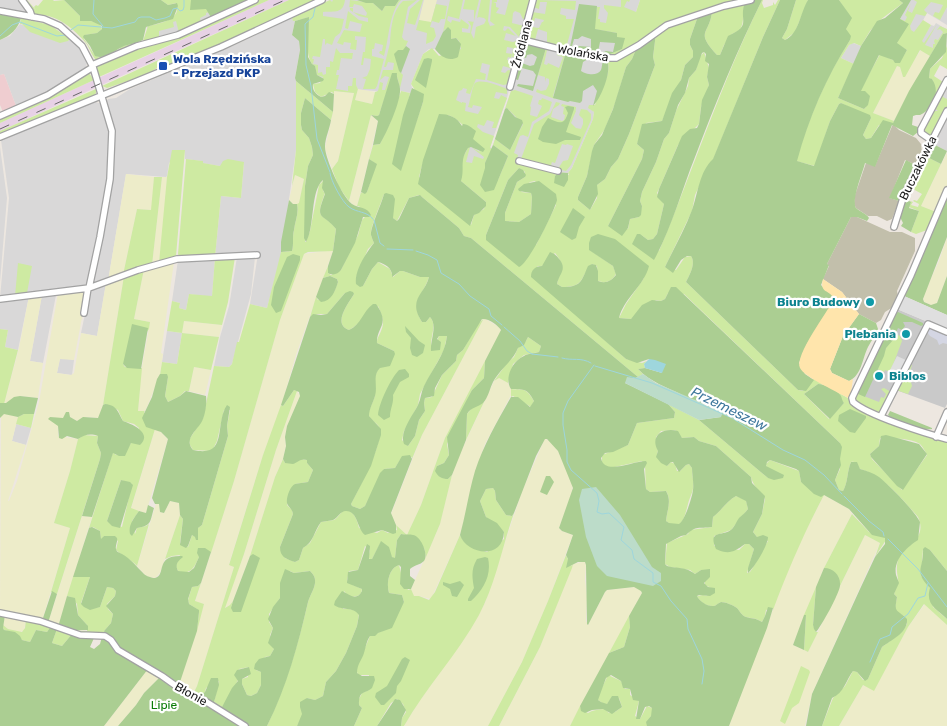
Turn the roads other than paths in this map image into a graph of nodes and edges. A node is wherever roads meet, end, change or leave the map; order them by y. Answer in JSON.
{"nodes":[{"id":1,"x":22,"y":0,"type":"edge"},
{"id":2,"x":255,"y":0,"type":"edge"},
{"id":3,"x":322,"y":0,"type":"edge"},
{"id":4,"x":533,"y":0,"type":"edge"},
{"id":5,"x":751,"y":0,"type":"edge"},
{"id":6,"x":738,"y":2,"type":"edge"},
{"id":7,"x":0,"y":11,"type":"edge"},
{"id":8,"x":32,"y":17,"type":"junction"},
{"id":9,"x":523,"y":40,"type":"junction"},
{"id":10,"x":92,"y":66,"type":"junction"},
{"id":11,"x":947,"y":80,"type":"edge"},
{"id":12,"x":510,"y":87,"type":"dead end"},
{"id":13,"x":102,"y":96,"type":"junction"},
{"id":14,"x":947,"y":110,"type":"edge"},
{"id":15,"x":0,"y":116,"type":"edge"},
{"id":16,"x":0,"y":137,"type":"edge"},
{"id":17,"x":931,"y":140,"type":"junction"},
{"id":18,"x":519,"y":161,"type":"dead end"},
{"id":19,"x":558,"y":171,"type":"dead end"},
{"id":20,"x":947,"y":190,"type":"edge"},
{"id":21,"x":894,"y":227,"type":"dead end"},
{"id":22,"x":257,"y":255,"type":"dead end"},
{"id":23,"x":89,"y":288,"type":"junction"},
{"id":24,"x":0,"y":299,"type":"edge"},
{"id":25,"x":84,"y":313,"type":"dead end"},
{"id":26,"x":947,"y":332,"type":"edge"},
{"id":27,"x":947,"y":412,"type":"edge"},
{"id":28,"x":881,"y":416,"type":"junction"},
{"id":29,"x":945,"y":422,"type":"edge"},
{"id":30,"x":936,"y":436,"type":"junction"},
{"id":31,"x":947,"y":439,"type":"edge"},
{"id":32,"x":0,"y":613,"type":"edge"},
{"id":33,"x":245,"y":726,"type":"edge"}],
"edges":[{"from":1,"to":8,"type":"street"},
{"from":2,"to":10,"type":"street"},
{"from":3,"to":13,"type":"street"},
{"from":4,"to":9,"type":"street","name":"Źródlana"},
{"from":5,"to":6,"type":"street","name":"Wolańska"},
{"from":6,"to":9,"type":"street","name":"Wolańska"},
{"from":7,"to":8,"type":"street"},
{"from":8,"to":10,"type":"street"},
{"from":9,"to":12,"type":"street","name":"Źródlana"},
{"from":10,"to":13,"type":"street"},
{"from":10,"to":15,"type":"street"},
{"from":11,"to":17,"type":"street"},
{"from":13,"to":16,"type":"street"},
{"from":13,"to":23,"type":"street"},
{"from":14,"to":17,"type":"street","name":"Buczakówka"},
{"from":17,"to":21,"type":"street","name":"Buczakówka"},
{"from":18,"to":19,"type":"street"},
{"from":20,"to":28,"type":"street"},
{"from":22,"to":23,"type":"street"},
{"from":23,"to":24,"type":"street"},
{"from":23,"to":25,"type":"street"},
{"from":26,"to":28,"type":"street"},
{"from":27,"to":29,"type":"street"},
{"from":28,"to":30,"type":"street"},
{"from":29,"to":30,"type":"street"},
{"from":30,"to":31,"type":"street"},
{"from":32,"to":33,"type":"street","name":"Błonie"}]}
